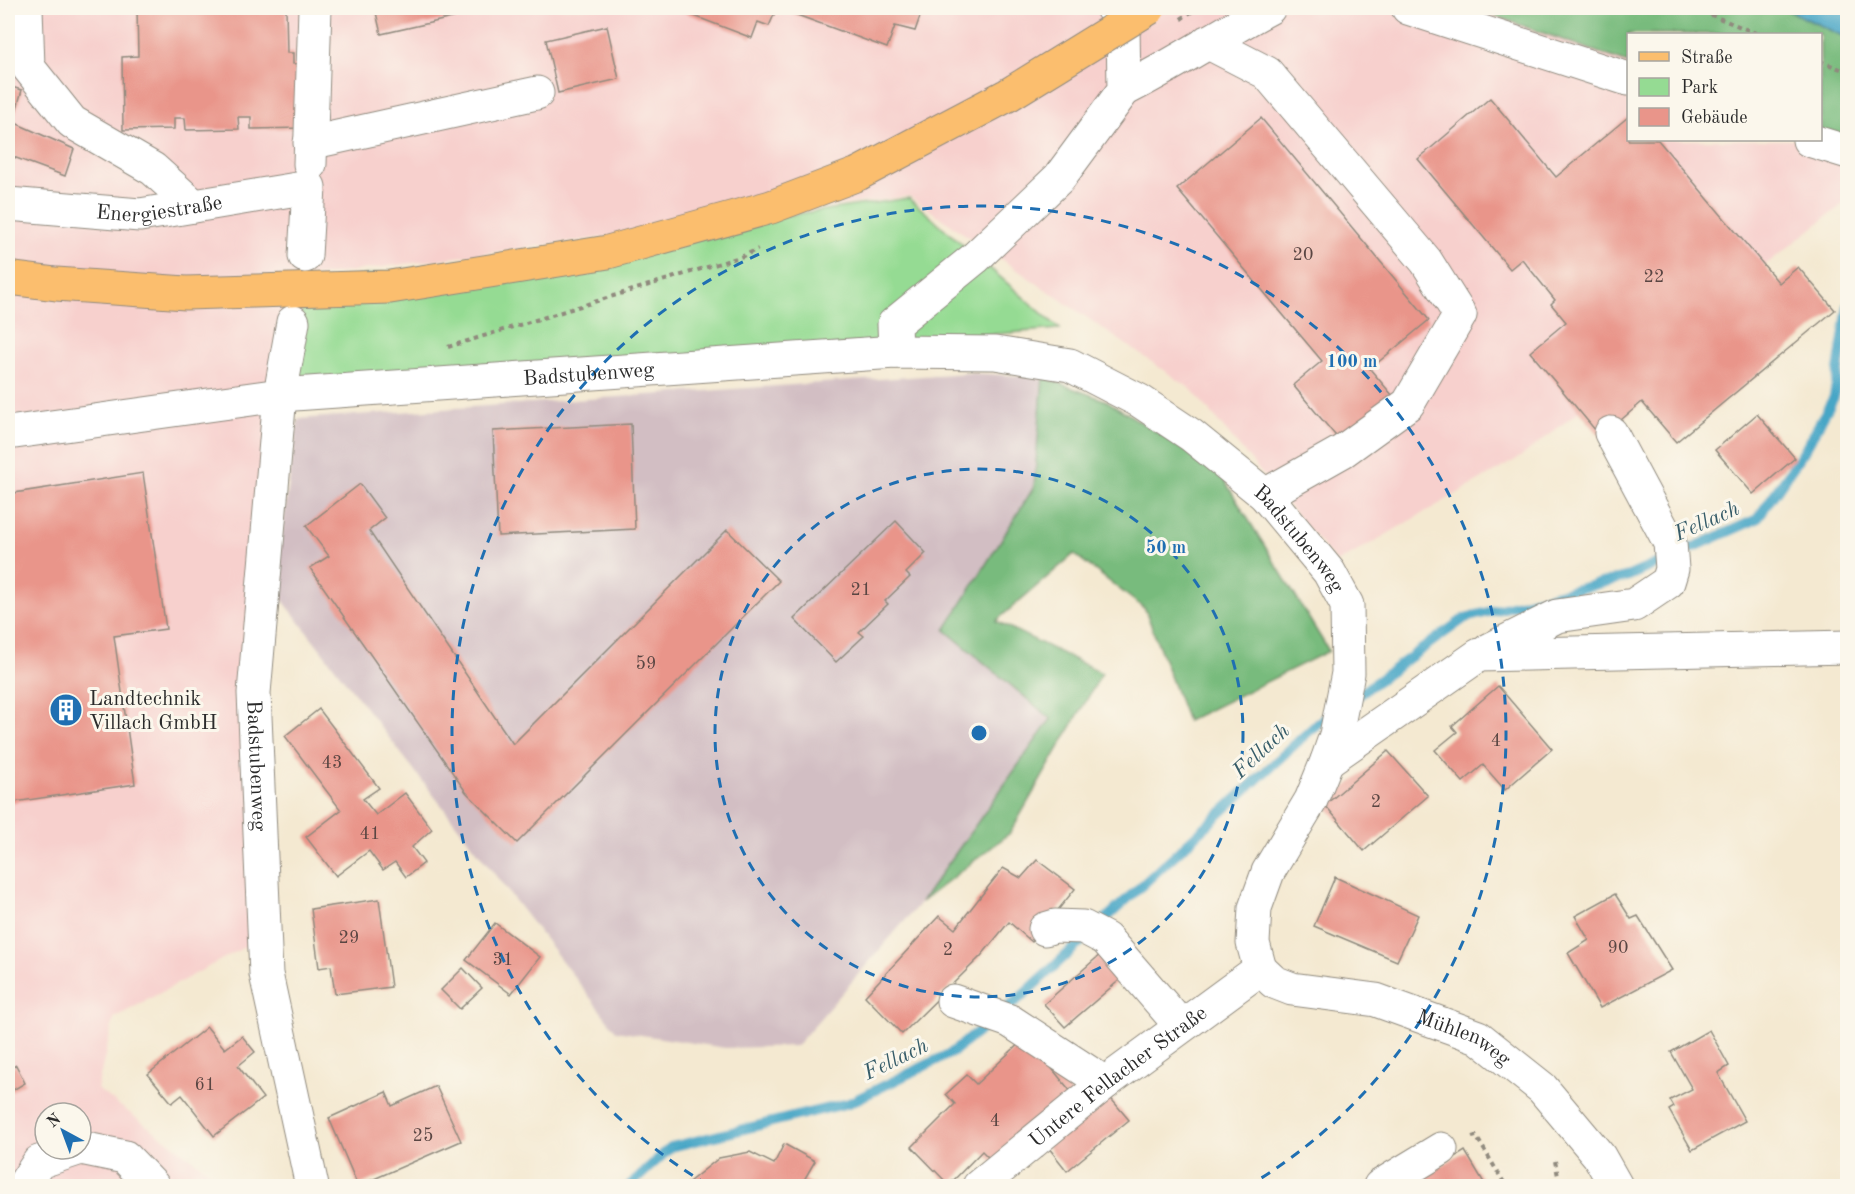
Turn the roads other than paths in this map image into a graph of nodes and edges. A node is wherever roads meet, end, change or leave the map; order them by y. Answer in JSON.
{"nodes":[{"id":1,"x":26,"y":8,"type":"edge"},
{"id":2,"x":315,"y":8,"type":"edge"},
{"id":3,"x":1112,"y":8,"type":"edge"},
{"id":4,"x":1149,"y":8,"type":"edge"},
{"id":5,"x":1269,"y":8,"type":"edge"},
{"id":6,"x":1408,"y":8,"type":"edge"},
{"id":7,"x":1207,"y":42,"type":"junction"},
{"id":8,"x":1627,"y":78,"type":"edge"},
{"id":9,"x":1124,"y":90,"type":"junction"},
{"id":10,"x":537,"y":93,"type":"dead end"},
{"id":11,"x":1812,"y":141,"type":"edge"},
{"id":12,"x":310,"y":143,"type":"junction"},
{"id":13,"x":1848,"y":152,"type":"edge"},
{"id":14,"x":309,"y":186,"type":"junction"},
{"id":15,"x":8,"y":204,"type":"edge"},
{"id":16,"x":194,"y":206,"type":"junction"},
{"id":17,"x":305,"y":256,"type":"dead end"},
{"id":18,"x":8,"y":278,"type":"edge"},
{"id":19,"x":293,"y":322,"type":"dead end"},
{"id":20,"x":895,"y":352,"type":"junction"},
{"id":21,"x":280,"y":395,"type":"junction"},
{"id":22,"x":8,"y":433,"type":"edge"},
{"id":23,"x":1611,"y":433,"type":"dead end"},
{"id":24,"x":1265,"y":495,"type":"junction"},
{"id":25,"x":1848,"y":647,"type":"edge"},
{"id":26,"x":1479,"y":655,"type":"junction"},
{"id":27,"x":1332,"y":748,"type":"junction"},
{"id":28,"x":1046,"y":929,"type":"dead end"},
{"id":29,"x":1260,"y":969,"type":"junction"},
{"id":30,"x":953,"y":1002,"type":"dead end"},
{"id":31,"x":1180,"y":1026,"type":"junction"},
{"id":32,"x":1105,"y":1083,"type":"junction"},
{"id":33,"x":1441,"y":1149,"type":"road end"},
{"id":34,"x":93,"y":1152,"type":"edge"},
{"id":35,"x":42,"y":1161,"type":"edge"},
{"id":36,"x":23,"y":1186,"type":"edge"},
{"id":37,"x":153,"y":1186,"type":"edge"},
{"id":38,"x":312,"y":1186,"type":"edge"},
{"id":39,"x":979,"y":1186,"type":"edge"},
{"id":40,"x":1380,"y":1186,"type":"edge"},
{"id":41,"x":1617,"y":1186,"type":"edge"}],
"edges":[{"from":1,"to":16,"type":"street"},
{"from":2,"to":12,"type":"street"},
{"from":3,"to":9,"type":"street"},
{"from":4,"to":18,"type":"main road","bridge":true},
{"from":5,"to":7,"type":"street"},
{"from":6,"to":8,"type":"street"},
{"from":7,"to":9,"type":"street"},
{"from":7,"to":24,"type":"street"},
{"from":9,"to":20,"type":"street"},
{"from":10,"to":12,"type":"street"},
{"from":11,"to":13,"type":"street"},
{"from":12,"to":14,"type":"street"},
{"from":14,"to":16,"type":"street","name":"Energiestraße"},
{"from":14,"to":17,"type":"street"},
{"from":15,"to":16,"type":"street","name":"Energiestraße"},
{"from":19,"to":21,"type":"street"},
{"from":20,"to":21,"type":"street","name":"Badstubenweg"},
{"from":20,"to":24,"type":"street","name":"Badstubenweg"},
{"from":21,"to":22,"type":"street","name":"Badstubenweg"},
{"from":21,"to":38,"type":"street","name":"Badstubenweg"},
{"from":23,"to":26,"type":"street"},
{"from":24,"to":27,"type":"street","name":"Badstubenweg"},
{"from":25,"to":26,"type":"street"},
{"from":26,"to":27,"type":"street"},
{"from":27,"to":29,"type":"street","name":"Badstubenweg"},
{"from":28,"to":31,"type":"street"},
{"from":29,"to":31,"type":"street","name":"Untere Fellacher Straße"},
{"from":29,"to":41,"type":"street","name":"Mühlenweg"},
{"from":30,"to":32,"type":"street"},
{"from":31,"to":32,"type":"street","name":"Untere Fellacher Straße"},
{"from":32,"to":39,"type":"street","name":"Untere Fellacher Straße"},
{"from":33,"to":40,"type":"street"},
{"from":34,"to":37,"type":"street"},
{"from":35,"to":36,"type":"street"}]}
